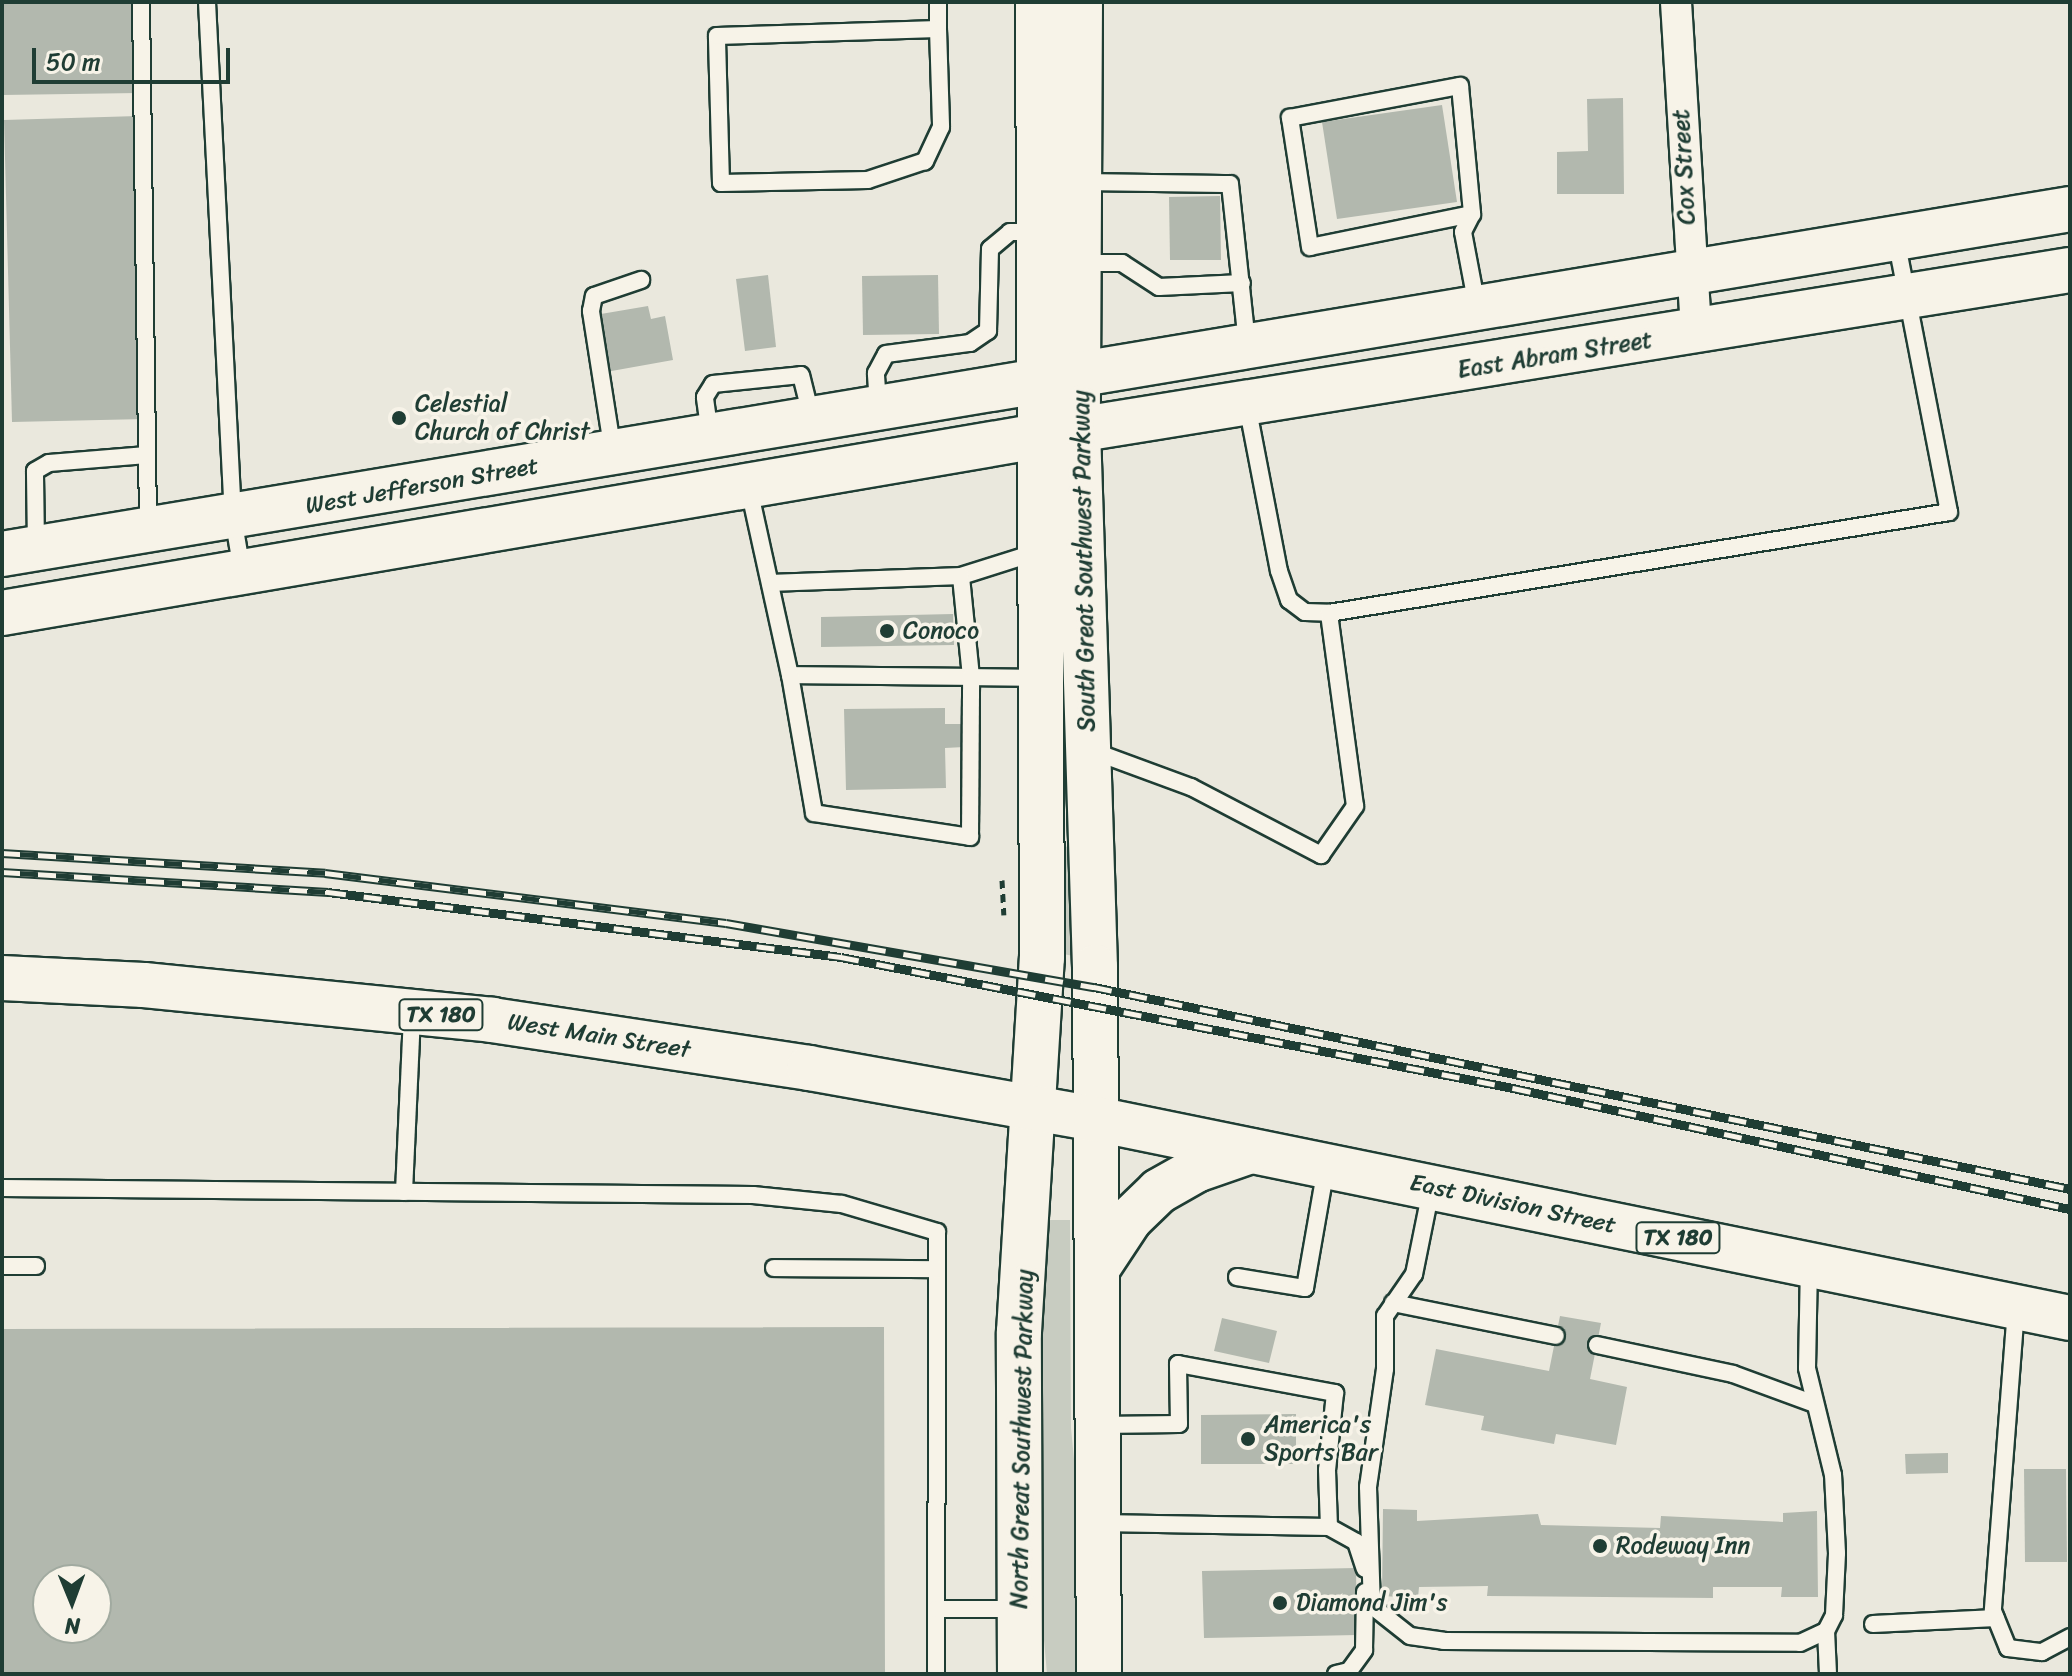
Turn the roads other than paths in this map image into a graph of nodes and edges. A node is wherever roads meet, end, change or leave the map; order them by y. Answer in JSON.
{"nodes":[{"id":1,"x":141,"y":2,"type":"edge"},
{"id":2,"x":207,"y":2,"type":"edge"},
{"id":3,"x":938,"y":2,"type":"edge"},
{"id":4,"x":1038,"y":2,"type":"edge"},
{"id":5,"x":1080,"y":2,"type":"edge"},
{"id":6,"x":1676,"y":2,"type":"edge"},
{"id":7,"x":938,"y":29,"type":"junction"},
{"id":8,"x":1080,"y":182,"type":"junction"},
{"id":9,"x":2070,"y":209,"type":"edge"},
{"id":10,"x":1472,"y":214,"type":"junction"},
{"id":11,"x":1040,"y":232,"type":"junction"},
{"id":12,"x":1896,"y":237,"type":"junction"},
{"id":13,"x":1082,"y":263,"type":"junction"},
{"id":14,"x":2070,"y":270,"type":"edge"},
{"id":15,"x":1689,"y":271,"type":"junction"},
{"id":16,"x":641,"y":280,"type":"dead end"},
{"id":17,"x":1242,"y":283,"type":"junction"},
{"id":18,"x":1909,"y":298,"type":"junction"},
{"id":19,"x":1477,"y":307,"type":"junction"},
{"id":20,"x":1696,"y":332,"type":"junction"},
{"id":21,"x":1247,"y":347,"type":"junction"},
{"id":22,"x":1059,"y":379,"type":"junction"},
{"id":23,"x":1247,"y":404,"type":"junction"},
{"id":24,"x":878,"y":410,"type":"junction"},
{"id":25,"x":1059,"y":433,"type":"junction"},
{"id":26,"x":699,"y":440,"type":"junction"},
{"id":27,"x":613,"y":454,"type":"junction"},
{"id":28,"x":147,"y":455,"type":"junction"},
{"id":29,"x":749,"y":487,"type":"junction"},
{"id":30,"x":694,"y":497,"type":"junction"},
{"id":31,"x":290,"y":508,"type":"junction"},
{"id":32,"x":233,"y":517,"type":"junction"},
{"id":33,"x":149,"y":532,"type":"junction"},
{"id":34,"x":19,"y":551,"type":"edge"},
{"id":35,"x":1042,"y":551,"type":"junction"},
{"id":36,"x":301,"y":564,"type":"junction"},
{"id":37,"x":242,"y":574,"type":"junction"},
{"id":38,"x":961,"y":576,"type":"junction"},
{"id":39,"x":770,"y":583,"type":"junction"},
{"id":40,"x":2,"y":613,"type":"edge"},
{"id":41,"x":1329,"y":613,"type":"junction"},
{"id":42,"x":790,"y":675,"type":"junction"},
{"id":43,"x":971,"y":677,"type":"junction"},
{"id":44,"x":1044,"y":678,"type":"junction"},
{"id":45,"x":1089,"y":749,"type":"junction"},
{"id":46,"x":2,"y":978,"type":"edge"},
{"id":47,"x":412,"y":1012,"type":"junction"},
{"id":48,"x":1036,"y":1109,"type":"junction"},
{"id":49,"x":1096,"y":1119,"type":"junction"},
{"id":50,"x":1251,"y":1151,"type":"junction"},
{"id":51,"x":1326,"y":1166,"type":"junction"},
{"id":52,"x":2,"y":1188,"type":"edge"},
{"id":53,"x":1431,"y":1188,"type":"junction"},
{"id":54,"x":404,"y":1192,"type":"junction"},
{"id":55,"x":1809,"y":1265,"type":"junction"},
{"id":56,"x":2,"y":1266,"type":"edge"},
{"id":57,"x":36,"y":1266,"type":"dead end"},
{"id":58,"x":774,"y":1268,"type":"dead end"},
{"id":59,"x":936,"y":1269,"type":"junction"},
{"id":60,"x":1097,"y":1269,"type":"junction"},
{"id":61,"x":1237,"y":1277,"type":"dead end"},
{"id":62,"x":1393,"y":1303,"type":"junction"},
{"id":63,"x":2016,"y":1307,"type":"junction"},
{"id":64,"x":2070,"y":1318,"type":"edge"},
{"id":65,"x":1556,"y":1336,"type":"dead end"},
{"id":66,"x":1597,"y":1345,"type":"dead end"},
{"id":67,"x":1815,"y":1404,"type":"junction"},
{"id":68,"x":1098,"y":1425,"type":"junction"},
{"id":69,"x":1098,"y":1523,"type":"junction"},
{"id":70,"x":1329,"y":1527,"type":"junction"},
{"id":71,"x":936,"y":1609,"type":"junction"},
{"id":72,"x":1020,"y":1609,"type":"junction"},
{"id":73,"x":1996,"y":1618,"type":"junction"},
{"id":74,"x":1873,"y":1624,"type":"dead end"},
{"id":75,"x":1826,"y":1631,"type":"junction"},
{"id":76,"x":2070,"y":1637,"type":"edge"},
{"id":77,"x":936,"y":1674,"type":"edge"},
{"id":78,"x":1020,"y":1674,"type":"edge"},
{"id":79,"x":1099,"y":1674,"type":"edge"},
{"id":80,"x":1336,"y":1674,"type":"edge"},
{"id":81,"x":1828,"y":1674,"type":"edge"}],
"edges":[{"from":1,"to":28,"type":"lane"},
{"from":2,"to":32,"type":"lane"},
{"from":3,"to":7,"type":"lane"},
{"from":4,"to":11,"type":"main road","name":"South Great Southwest Parkway"},
{"from":5,"to":8,"type":"main road","name":"South Great Southwest Parkway"},
{"from":6,"to":15,"type":"street","name":"Cox Street"},
{"from":7,"to":7,"type":"lane"},
{"from":8,"to":13,"type":"main road","name":"South Great Southwest Parkway"},
{"from":8,"to":17,"type":"lane"},
{"from":9,"to":12,"type":"main road"},
{"from":10,"to":10,"type":"lane"},
{"from":10,"to":19,"type":"lane"},
{"from":11,"to":22,"type":"main road","name":"South Great Southwest Parkway"},
{"from":11,"to":24,"type":"lane"},
{"from":12,"to":15,"type":"main road"},
{"from":12,"to":18,"type":"lane"},
{"from":13,"to":17,"type":"lane"},
{"from":13,"to":22,"type":"main road","name":"South Great Southwest Parkway"},
{"from":14,"to":18,"type":"main road","name":"East Abram Street"},
{"from":15,"to":19,"type":"main road"},
{"from":15,"to":20,"type":"street","name":"Cox Street"},
{"from":16,"to":27,"type":"lane"},
{"from":17,"to":21,"type":"lane"},
{"from":18,"to":20,"type":"main road","name":"East Abram Street"},
{"from":18,"to":41,"type":"lane"},
{"from":19,"to":21,"type":"main road"},
{"from":20,"to":23,"type":"main road","name":"East Abram Street"},
{"from":21,"to":22,"type":"main road"},
{"from":22,"to":24,"type":"main road","name":"West Jefferson Street"},
{"from":22,"to":25,"type":"main road","name":"South Great Southwest Parkway"},
{"from":23,"to":25,"type":"main road","name":"East Abram Street"},
{"from":23,"to":41,"type":"lane"},
{"from":24,"to":26,"type":"main road","name":"West Jefferson Street"},
{"from":25,"to":29,"type":"main road"},
{"from":25,"to":35,"type":"main road","name":"South Great Southwest Parkway"},
{"from":25,"to":45,"type":"main road","name":"South Great Southwest Parkway"},
{"from":26,"to":27,"type":"main road","name":"West Jefferson Street"},
{"from":26,"to":30,"type":"main road"},
{"from":27,"to":31,"type":"main road","name":"West Jefferson Street"},
{"from":28,"to":33,"type":"lane"},
{"from":28,"to":34,"type":"lane"},
{"from":29,"to":30,"type":"main road"},
{"from":29,"to":39,"type":"lane"},
{"from":30,"to":36,"type":"main road"},
{"from":31,"to":32,"type":"main road","name":"West Jefferson Street"},
{"from":31,"to":36,"type":"main road"},
{"from":32,"to":33,"type":"main road","name":"West Jefferson Street"},
{"from":32,"to":37,"type":"lane"},
{"from":33,"to":34,"type":"main road","name":"West Jefferson Street"},
{"from":35,"to":38,"type":"lane"},
{"from":35,"to":44,"type":"main road","name":"South Great Southwest Parkway"},
{"from":36,"to":37,"type":"main road"},
{"from":37,"to":40,"type":"main road"},
{"from":38,"to":39,"type":"lane"},
{"from":38,"to":43,"type":"lane"},
{"from":39,"to":42,"type":"lane"},
{"from":41,"to":45,"type":"lane"},
{"from":42,"to":43,"type":"lane"},
{"from":42,"to":43,"type":"lane"},
{"from":43,"to":44,"type":"lane"},
{"from":44,"to":48,"type":"main road","name":"South Great Southwest Parkway"},
{"from":45,"to":49,"type":"main road","name":"South Great Southwest Parkway"},
{"from":46,"to":47,"type":"main road","name":"West Main Street","number":"TX 180"},
{"from":47,"to":48,"type":"main road","name":"West Main Street","number":"TX 180"},
{"from":47,"to":54,"type":"lane"},
{"from":48,"to":49,"type":"main road","name":"West Main Street","number":"TX 180"},
{"from":48,"to":72,"type":"main road","name":"North Great Southwest Parkway"},
{"from":49,"to":50,"type":"main road","name":"East Division Street","number":"TX 180"},
{"from":49,"to":60,"type":"main road"},
{"from":50,"to":51,"type":"main road","name":"East Division Street","number":"TX 180"},
{"from":50,"to":60,"type":"main road"},
{"from":51,"to":53,"type":"main road","name":"East Division Street","number":"TX 180"},
{"from":51,"to":61,"type":"lane"},
{"from":52,"to":54,"type":"lane"},
{"from":53,"to":55,"type":"main road","name":"East Division Street","number":"TX 180"},
{"from":53,"to":62,"type":"lane"},
{"from":54,"to":59,"type":"lane"},
{"from":55,"to":63,"type":"main road","name":"East Division Street","number":"TX 180"},
{"from":55,"to":67,"type":"lane"},
{"from":56,"to":57,"type":"lane"},
{"from":58,"to":59,"type":"lane"},
{"from":59,"to":71,"type":"lane"},
{"from":60,"to":68,"type":"main road"},
{"from":62,"to":65,"type":"lane"},
{"from":62,"to":75,"type":"lane"},
{"from":63,"to":64,"type":"main road","name":"East Division Street","number":"TX 180"},
{"from":63,"to":73,"type":"lane"},
{"from":66,"to":67,"type":"lane"},
{"from":67,"to":75,"type":"lane"},
{"from":68,"to":69,"type":"main road"},
{"from":68,"to":70,"type":"lane"},
{"from":69,"to":70,"type":"lane"},
{"from":69,"to":79,"type":"main road"},
{"from":70,"to":80,"type":"lane"},
{"from":71,"to":72,"type":"lane"},
{"from":71,"to":77,"type":"lane"},
{"from":72,"to":78,"type":"main road","name":"North Great Southwest Parkway"},
{"from":73,"to":74,"type":"lane"},
{"from":73,"to":76,"type":"lane"},
{"from":75,"to":81,"type":"lane"}]}
